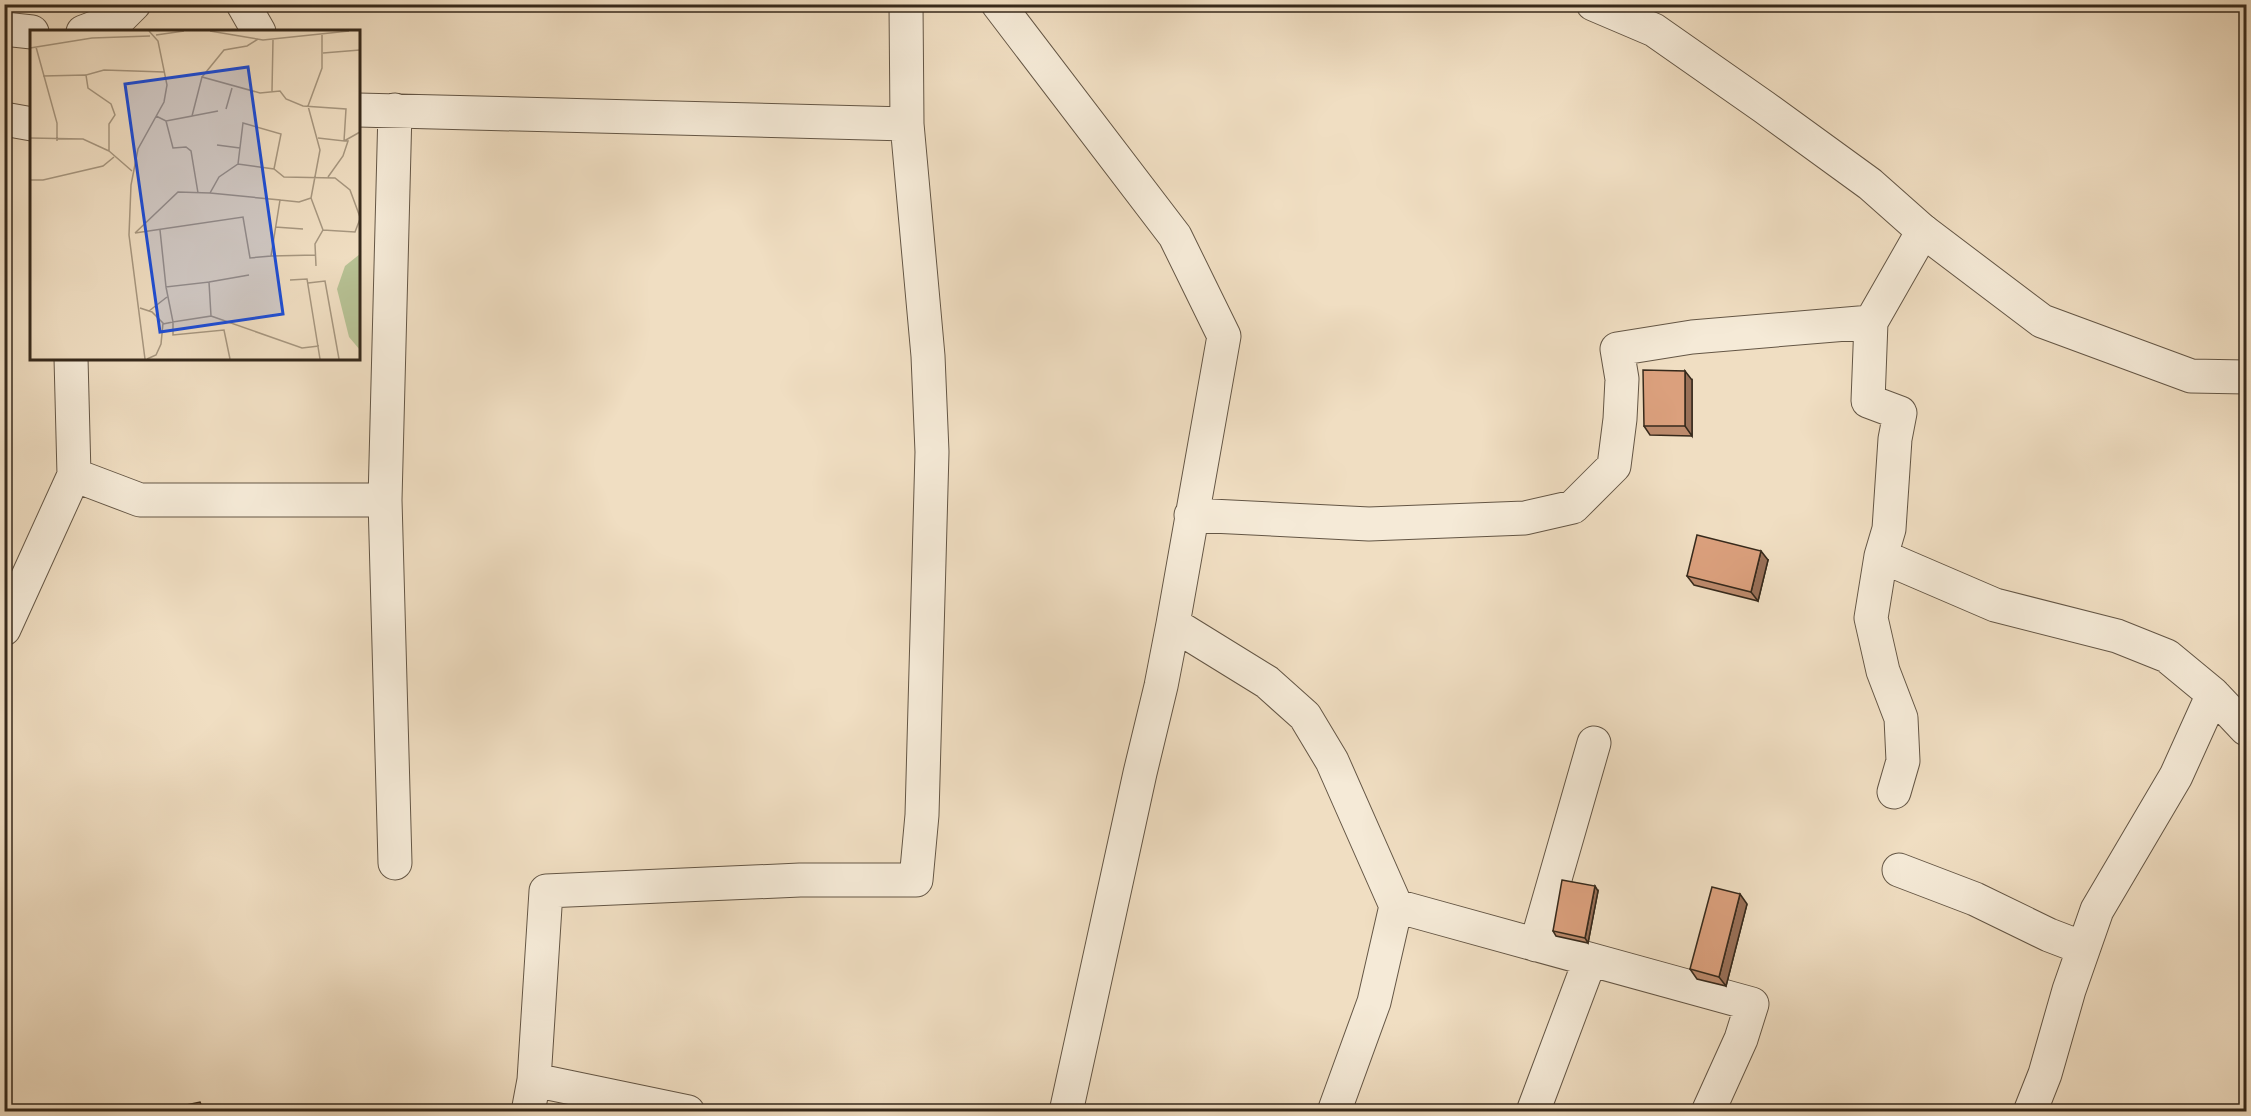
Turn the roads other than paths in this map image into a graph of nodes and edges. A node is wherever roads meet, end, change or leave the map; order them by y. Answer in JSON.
{"nodes":[{"id":1,"x":134,"y":4,"type":"edge"},
{"id":2,"x":243,"y":4,"type":"edge"},
{"id":3,"x":906,"y":4,"type":"edge"},
{"id":4,"x":998,"y":4,"type":"edge"},
{"id":5,"x":1593,"y":4,"type":"edge"},
{"id":6,"x":4,"y":29,"type":"edge"},
{"id":7,"x":88,"y":30,"type":"edge"},
{"id":8,"x":258,"y":30,"type":"edge"},
{"id":9,"x":30,"y":32,"type":"edge"},
{"id":10,"x":360,"y":110,"type":"edge"},
{"id":11,"x":395,"y":110,"type":"junction"},
{"id":12,"x":4,"y":119,"type":"edge"},
{"id":13,"x":30,"y":124,"type":"edge"},
{"id":14,"x":907,"y":124,"type":"junction"},
{"id":15,"x":1923,"y":231,"type":"junction"},
{"id":16,"x":1871,"y":322,"type":"junction"},
{"id":17,"x":71,"y":360,"type":"edge"},
{"id":18,"x":2247,"y":377,"type":"edge"},
{"id":19,"x":74,"y":475,"type":"junction"},
{"id":20,"x":385,"y":500,"type":"junction"},
{"id":21,"x":1191,"y":515,"type":"junction"},
{"id":22,"x":1881,"y":556,"type":"junction"},
{"id":23,"x":1173,"y":624,"type":"junction"},
{"id":24,"x":4,"y":628,"type":"edge"},
{"id":25,"x":2212,"y":694,"type":"junction"},
{"id":26,"x":2247,"y":729,"type":"edge"},
{"id":27,"x":1594,"y":743,"type":"dead end"},
{"id":28,"x":1894,"y":792,"type":"dead end"},
{"id":29,"x":394,"y":863,"type":"dead end"},
{"id":30,"x":1899,"y":870,"type":"dead end"},
{"id":31,"x":1396,"y":906,"type":"junction"},
{"id":32,"x":1536,"y":945,"type":"junction"},
{"id":33,"x":2083,"y":948,"type":"junction"},
{"id":34,"x":1590,"y":960,"type":"junction"},
{"id":35,"x":531,"y":1096,"type":"edge"},
{"id":36,"x":1534,"y":1109,"type":"dead end"},
{"id":37,"x":688,"y":1112,"type":"edge"},
{"id":38,"x":1066,"y":1112,"type":"edge"},
{"id":39,"x":1334,"y":1112,"type":"edge"},
{"id":40,"x":1708,"y":1112,"type":"edge"},
{"id":41,"x":2030,"y":1112,"type":"edge"}],
"edges":[{"from":1,"to":7,"type":"street"},
{"from":2,"to":8,"type":"street"},
{"from":3,"to":14,"type":"street"},
{"from":4,"to":21,"type":"street"},
{"from":5,"to":15,"type":"street"},
{"from":6,"to":9,"type":"street"},
{"from":10,"to":11,"type":"street"},
{"from":11,"to":14,"type":"street"},
{"from":11,"to":20,"type":"street"},
{"from":12,"to":13,"type":"street"},
{"from":14,"to":35,"type":"street"},
{"from":15,"to":16,"type":"street"},
{"from":15,"to":18,"type":"street"},
{"from":16,"to":21,"type":"street"},
{"from":16,"to":22,"type":"street"},
{"from":17,"to":19,"type":"street"},
{"from":19,"to":20,"type":"street"},
{"from":19,"to":24,"type":"street"},
{"from":20,"to":29,"type":"street"},
{"from":21,"to":23,"type":"street"},
{"from":22,"to":25,"type":"street"},
{"from":22,"to":28,"type":"street"},
{"from":23,"to":31,"type":"street"},
{"from":23,"to":38,"type":"street"},
{"from":25,"to":26,"type":"street"},
{"from":25,"to":33,"type":"street"},
{"from":27,"to":32,"type":"street"},
{"from":30,"to":33,"type":"street"},
{"from":31,"to":32,"type":"street"},
{"from":31,"to":39,"type":"street"},
{"from":32,"to":34,"type":"street"},
{"from":33,"to":41,"type":"street"},
{"from":34,"to":36,"type":"street"},
{"from":34,"to":40,"type":"street"},
{"from":35,"to":37,"type":"street"}]}
